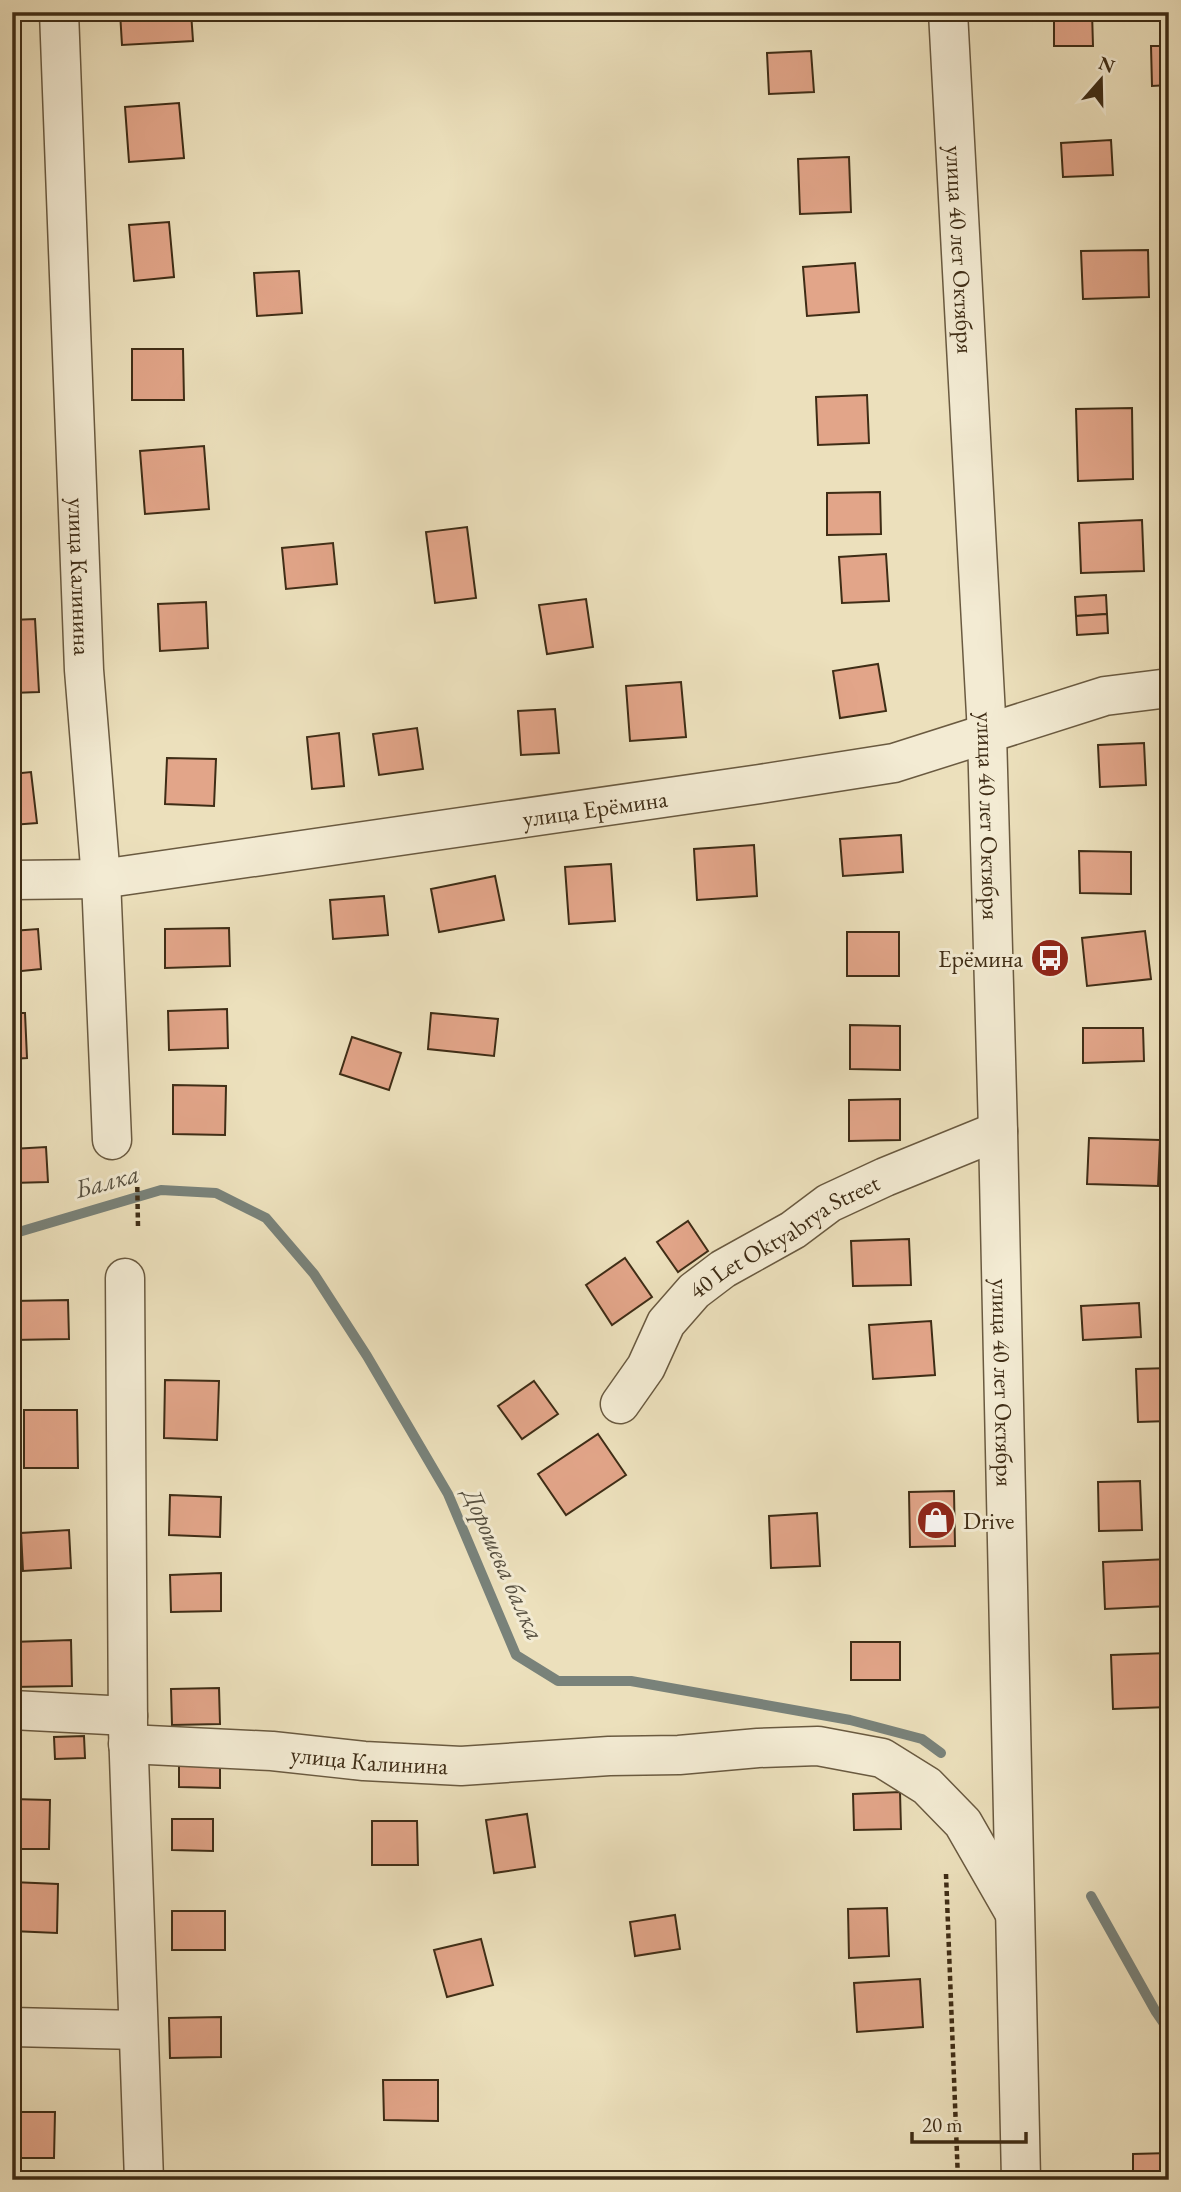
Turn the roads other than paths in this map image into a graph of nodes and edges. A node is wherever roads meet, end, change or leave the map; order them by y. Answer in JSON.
{"nodes":[{"id":1,"x":59,"y":12,"type":"edge"},
{"id":2,"x":948,"y":12,"type":"edge"},
{"id":3,"x":1169,"y":688,"type":"edge"},
{"id":4,"x":987,"y":734,"type":"junction"},
{"id":5,"x":102,"y":879,"type":"junction"},
{"id":6,"x":12,"y":880,"type":"edge"},
{"id":7,"x":998,"y":1131,"type":"junction"},
{"id":8,"x":125,"y":1151,"type":"road end"},
{"id":9,"x":125,"y":1278,"type":"dead end"},
{"id":10,"x":620,"y":1404,"type":"dead end"},
{"id":11,"x":12,"y":1710,"type":"edge"},
{"id":12,"x":128,"y":1730,"type":"junction"},
{"id":13,"x":609,"y":1756,"type":"joint"},
{"id":14,"x":1016,"y":1915,"type":"junction"},
{"id":15,"x":12,"y":2027,"type":"edge"},
{"id":16,"x":138,"y":2030,"type":"junction"},
{"id":17,"x":144,"y":2180,"type":"edge"},
{"id":18,"x":1021,"y":2180,"type":"edge"}],
"edges":[{"from":1,"to":5,"type":"street","name":"улица Калинина"},
{"from":2,"to":4,"type":"street","name":"улица 40 лет Октября"},
{"from":3,"to":4,"type":"street","name":"улица Ерёмина"},
{"from":4,"to":5,"type":"street","name":"улица Ерёмина"},
{"from":4,"to":7,"type":"street","name":"улица 40 лет Октября"},
{"from":5,"to":6,"type":"street","name":"улица Ерёмина"},
{"from":5,"to":8,"type":"street","name":"улица Калинина"},
{"from":7,"to":10,"type":"street","name":"40 Let Oktyabrya Street"},
{"from":7,"to":14,"type":"street","name":"улица 40 лет Октября"},
{"from":9,"to":12,"type":"street"},
{"from":11,"to":12,"type":"street","name":"улица Калинина"},
{"from":12,"to":13,"type":"street","name":"улица Калинина"},
{"from":12,"to":16,"type":"street"},
{"from":13,"to":14,"type":"street","name":"улица 40 лет Октября"},
{"from":14,"to":18,"type":"street","name":"улица 40 лет Октября"},
{"from":15,"to":16,"type":"street"},
{"from":16,"to":17,"type":"street"}]}
